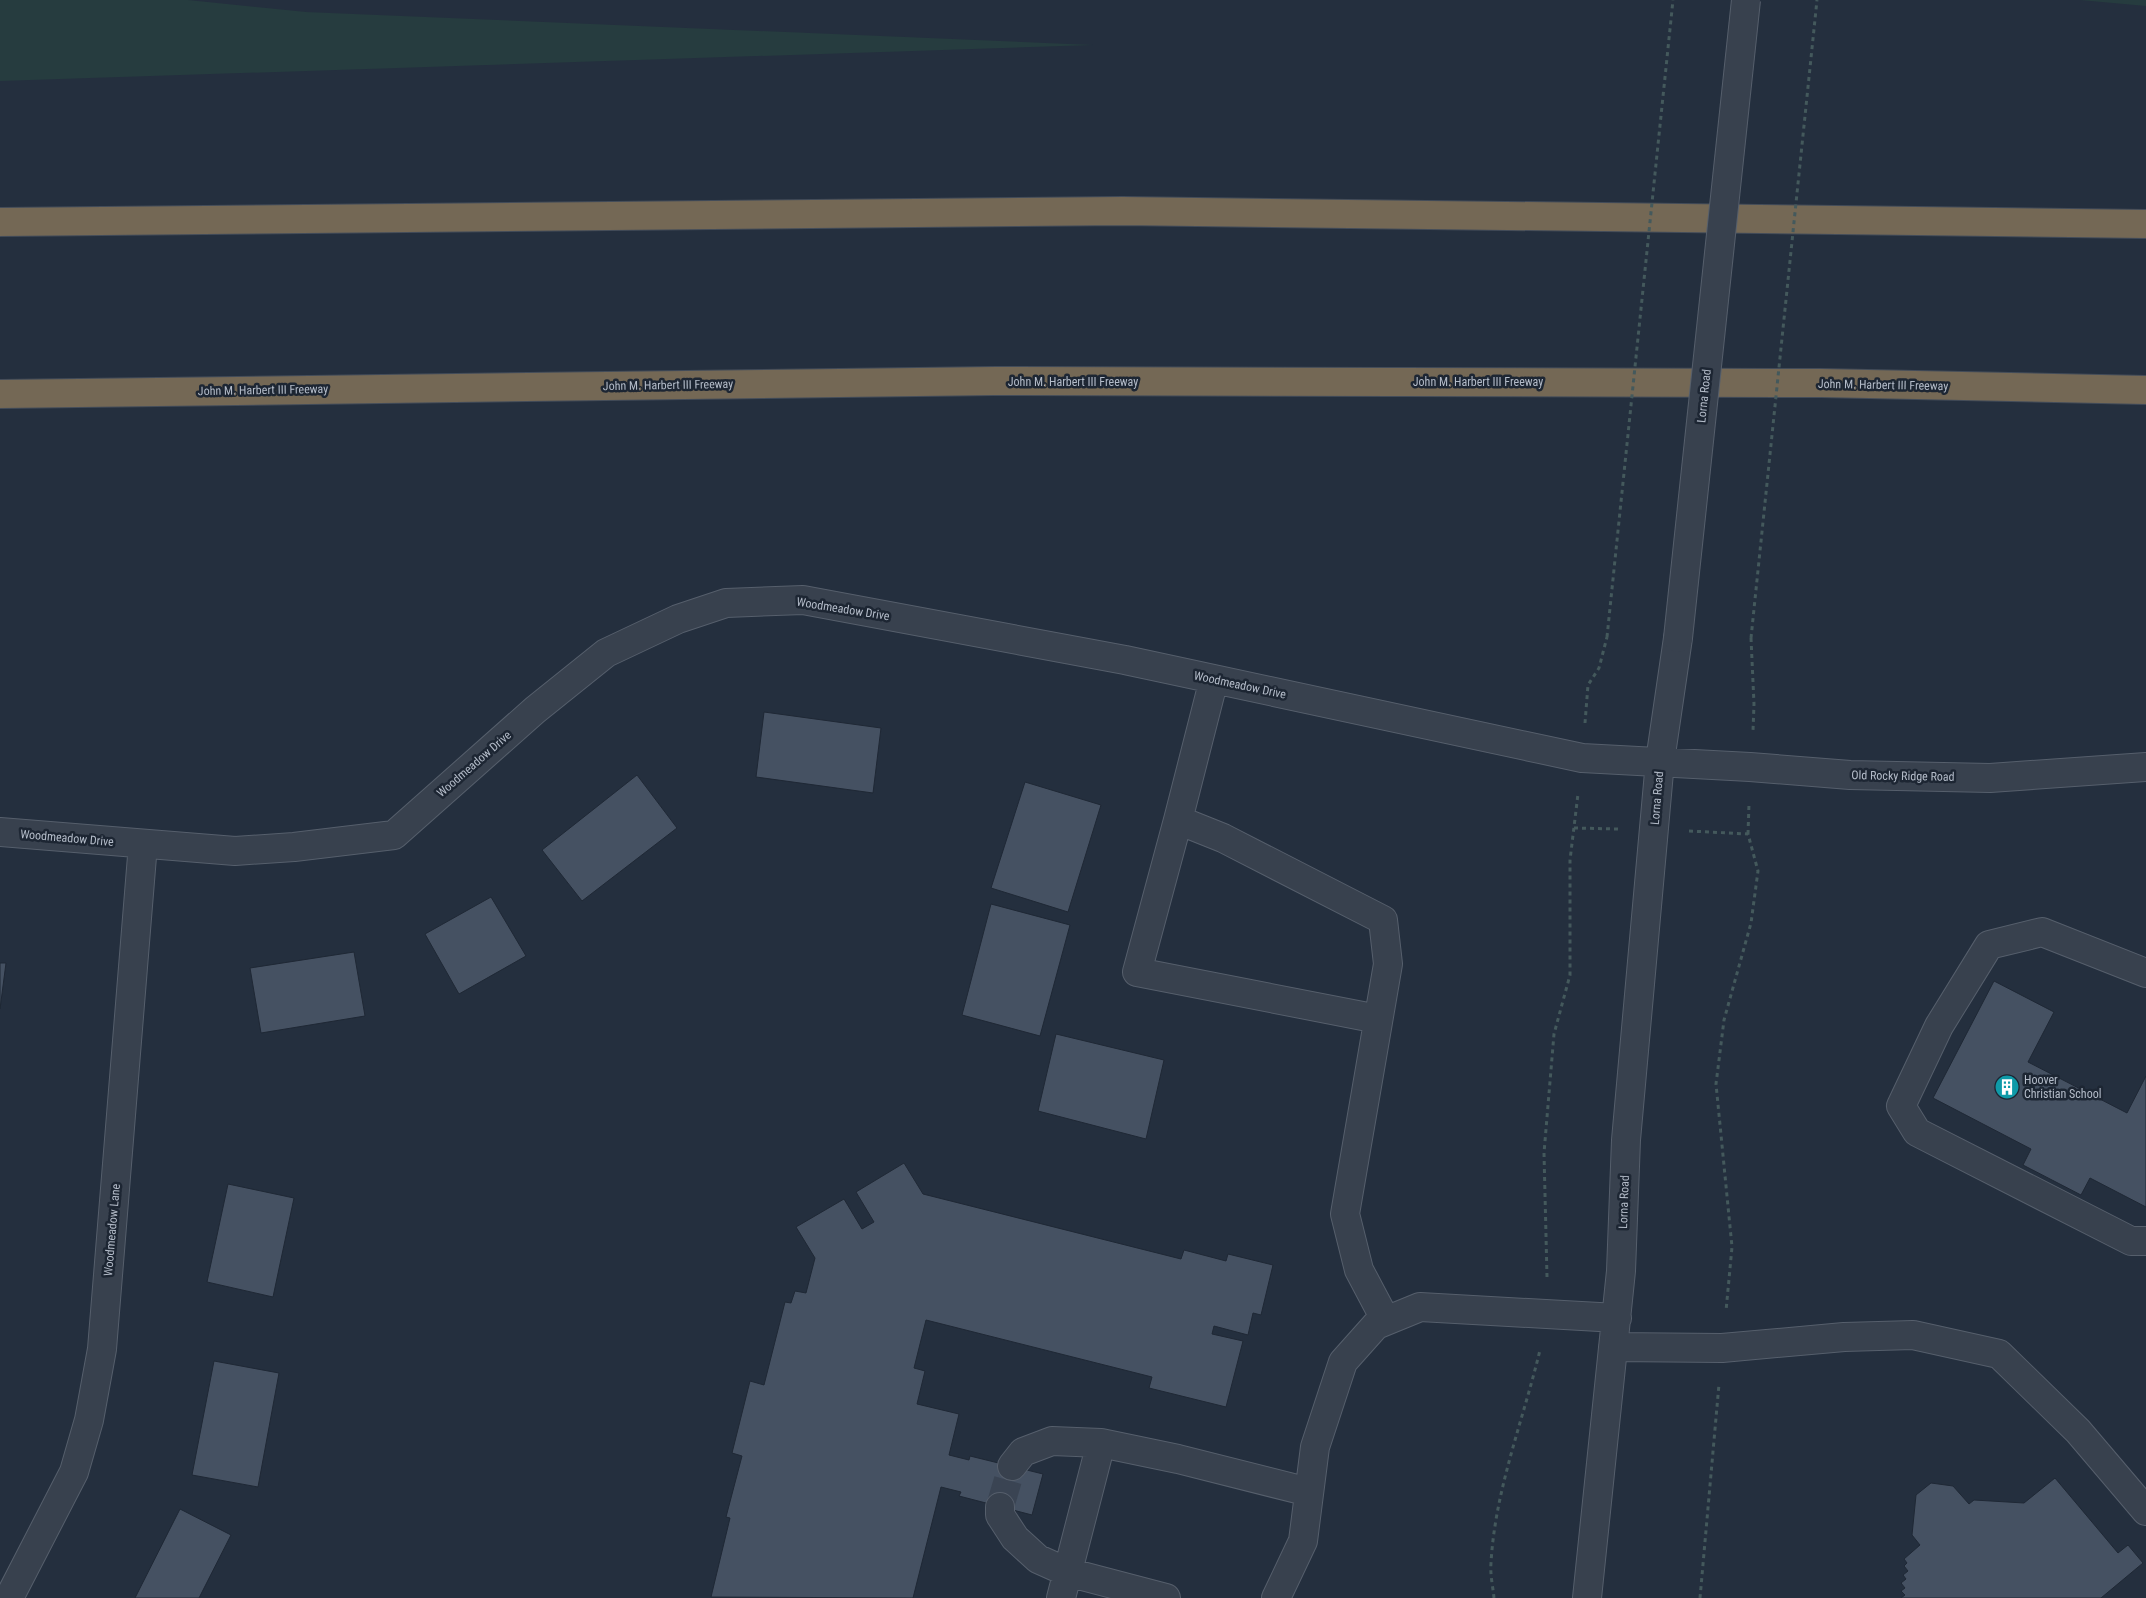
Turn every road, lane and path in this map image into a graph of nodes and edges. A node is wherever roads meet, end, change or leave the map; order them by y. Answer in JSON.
{"nodes":[{"id":1,"x":1673,"y":0,"type":"edge"},
{"id":2,"x":1746,"y":0,"type":"edge"},
{"id":3,"x":1817,"y":0,"type":"edge"},
{"id":4,"x":0,"y":222,"type":"edge"},
{"id":5,"x":2146,"y":224,"type":"edge"},
{"id":6,"x":2146,"y":390,"type":"edge"},
{"id":7,"x":0,"y":394,"type":"edge"},
{"id":8,"x":1751,"y":638,"type":"dead end"},
{"id":9,"x":1214,"y":679,"type":"junction"},
{"id":10,"x":1582,"y":758,"type":"junction"},
{"id":11,"x":1660,"y":761,"type":"junction"},
{"id":12,"x":2146,"y":767,"type":"edge"},
{"id":13,"x":1178,"y":820,"type":"junction"},
{"id":14,"x":1574,"y":828,"type":"junction"},
{"id":15,"x":1654,"y":830,"type":"junction"},
{"id":16,"x":0,"y":832,"type":"edge"},
{"id":17,"x":143,"y":844,"type":"junction"},
{"id":18,"x":2145,"y":968,"type":"edge"},
{"id":19,"x":1378,"y":1020,"type":"junction"},
{"id":20,"x":2146,"y":1241,"type":"edge"},
{"id":21,"x":1548,"y":1314,"type":"junction"},
{"id":22,"x":1616,"y":1318,"type":"junction"},
{"id":23,"x":1386,"y":1321,"type":"junction"},
{"id":24,"x":1613,"y":1347,"type":"junction"},
{"id":25,"x":1722,"y":1348,"type":"junction"},
{"id":26,"x":1101,"y":1443,"type":"junction"},
{"id":27,"x":1012,"y":1466,"type":"tunnel mouth"},
{"id":28,"x":1309,"y":1492,"type":"junction"},
{"id":29,"x":1000,"y":1507,"type":"tunnel mouth"},
{"id":30,"x":2146,"y":1511,"type":"edge"},
{"id":31,"x":1067,"y":1572,"type":"junction"},
{"id":32,"x":9,"y":1598,"type":"edge"},
{"id":33,"x":1061,"y":1598,"type":"edge"},
{"id":34,"x":1166,"y":1598,"type":"edge"},
{"id":35,"x":1276,"y":1598,"type":"edge"},
{"id":36,"x":1494,"y":1598,"type":"edge"},
{"id":37,"x":1587,"y":1598,"type":"edge"},
{"id":38,"x":1700,"y":1598,"type":"edge"}],
"edges":[{"from":1,"to":10,"type":"path","bridge":true},
{"from":2,"to":11,"type":"street","name":"Lorna Road","bridge":true},
{"from":3,"to":8,"type":"path","bridge":true},
{"from":4,"to":5,"type":"highway"},
{"from":6,"to":7,"type":"highway","name":"John M. Harbert III Freeway"},
{"from":9,"to":10,"type":"street","name":"Woodmeadow Drive"},
{"from":9,"to":13,"type":"street"},
{"from":9,"to":17,"type":"street","name":"Woodmeadow Drive"},
{"from":10,"to":11,"type":"street","name":"Woodmeadow Drive"},
{"from":10,"to":14,"type":"path"},
{"from":11,"to":12,"type":"street","name":"Old Rocky Ridge Road"},
{"from":11,"to":15,"type":"street","name":"Lorna Road"},
{"from":13,"to":19,"type":"street"},
{"from":13,"to":19,"type":"street"},
{"from":14,"to":15,"type":"path"},
{"from":14,"to":21,"type":"path"},
{"from":15,"to":22,"type":"street","name":"Lorna Road"},
{"from":15,"to":25,"type":"path"},
{"from":16,"to":17,"type":"street","name":"Woodmeadow Drive"},
{"from":17,"to":32,"type":"street","name":"Woodmeadow Lane"},
{"from":18,"to":20,"type":"street"},
{"from":19,"to":23,"type":"street"},
{"from":21,"to":22,"type":"street"},
{"from":21,"to":23,"type":"street"},
{"from":21,"to":36,"type":"path"},
{"from":22,"to":24,"type":"street","name":"Lorna Road"},
{"from":23,"to":28,"type":"street"},
{"from":24,"to":25,"type":"street"},
{"from":24,"to":37,"type":"street","name":"Lorna Road"},
{"from":25,"to":30,"type":"street"},
{"from":25,"to":38,"type":"path"},
{"from":26,"to":27,"type":"street"},
{"from":26,"to":28,"type":"street"},
{"from":26,"to":31,"type":"street"},
{"from":28,"to":35,"type":"street"},
{"from":29,"to":31,"type":"street"},
{"from":31,"to":33,"type":"street"},
{"from":31,"to":34,"type":"street"}]}
